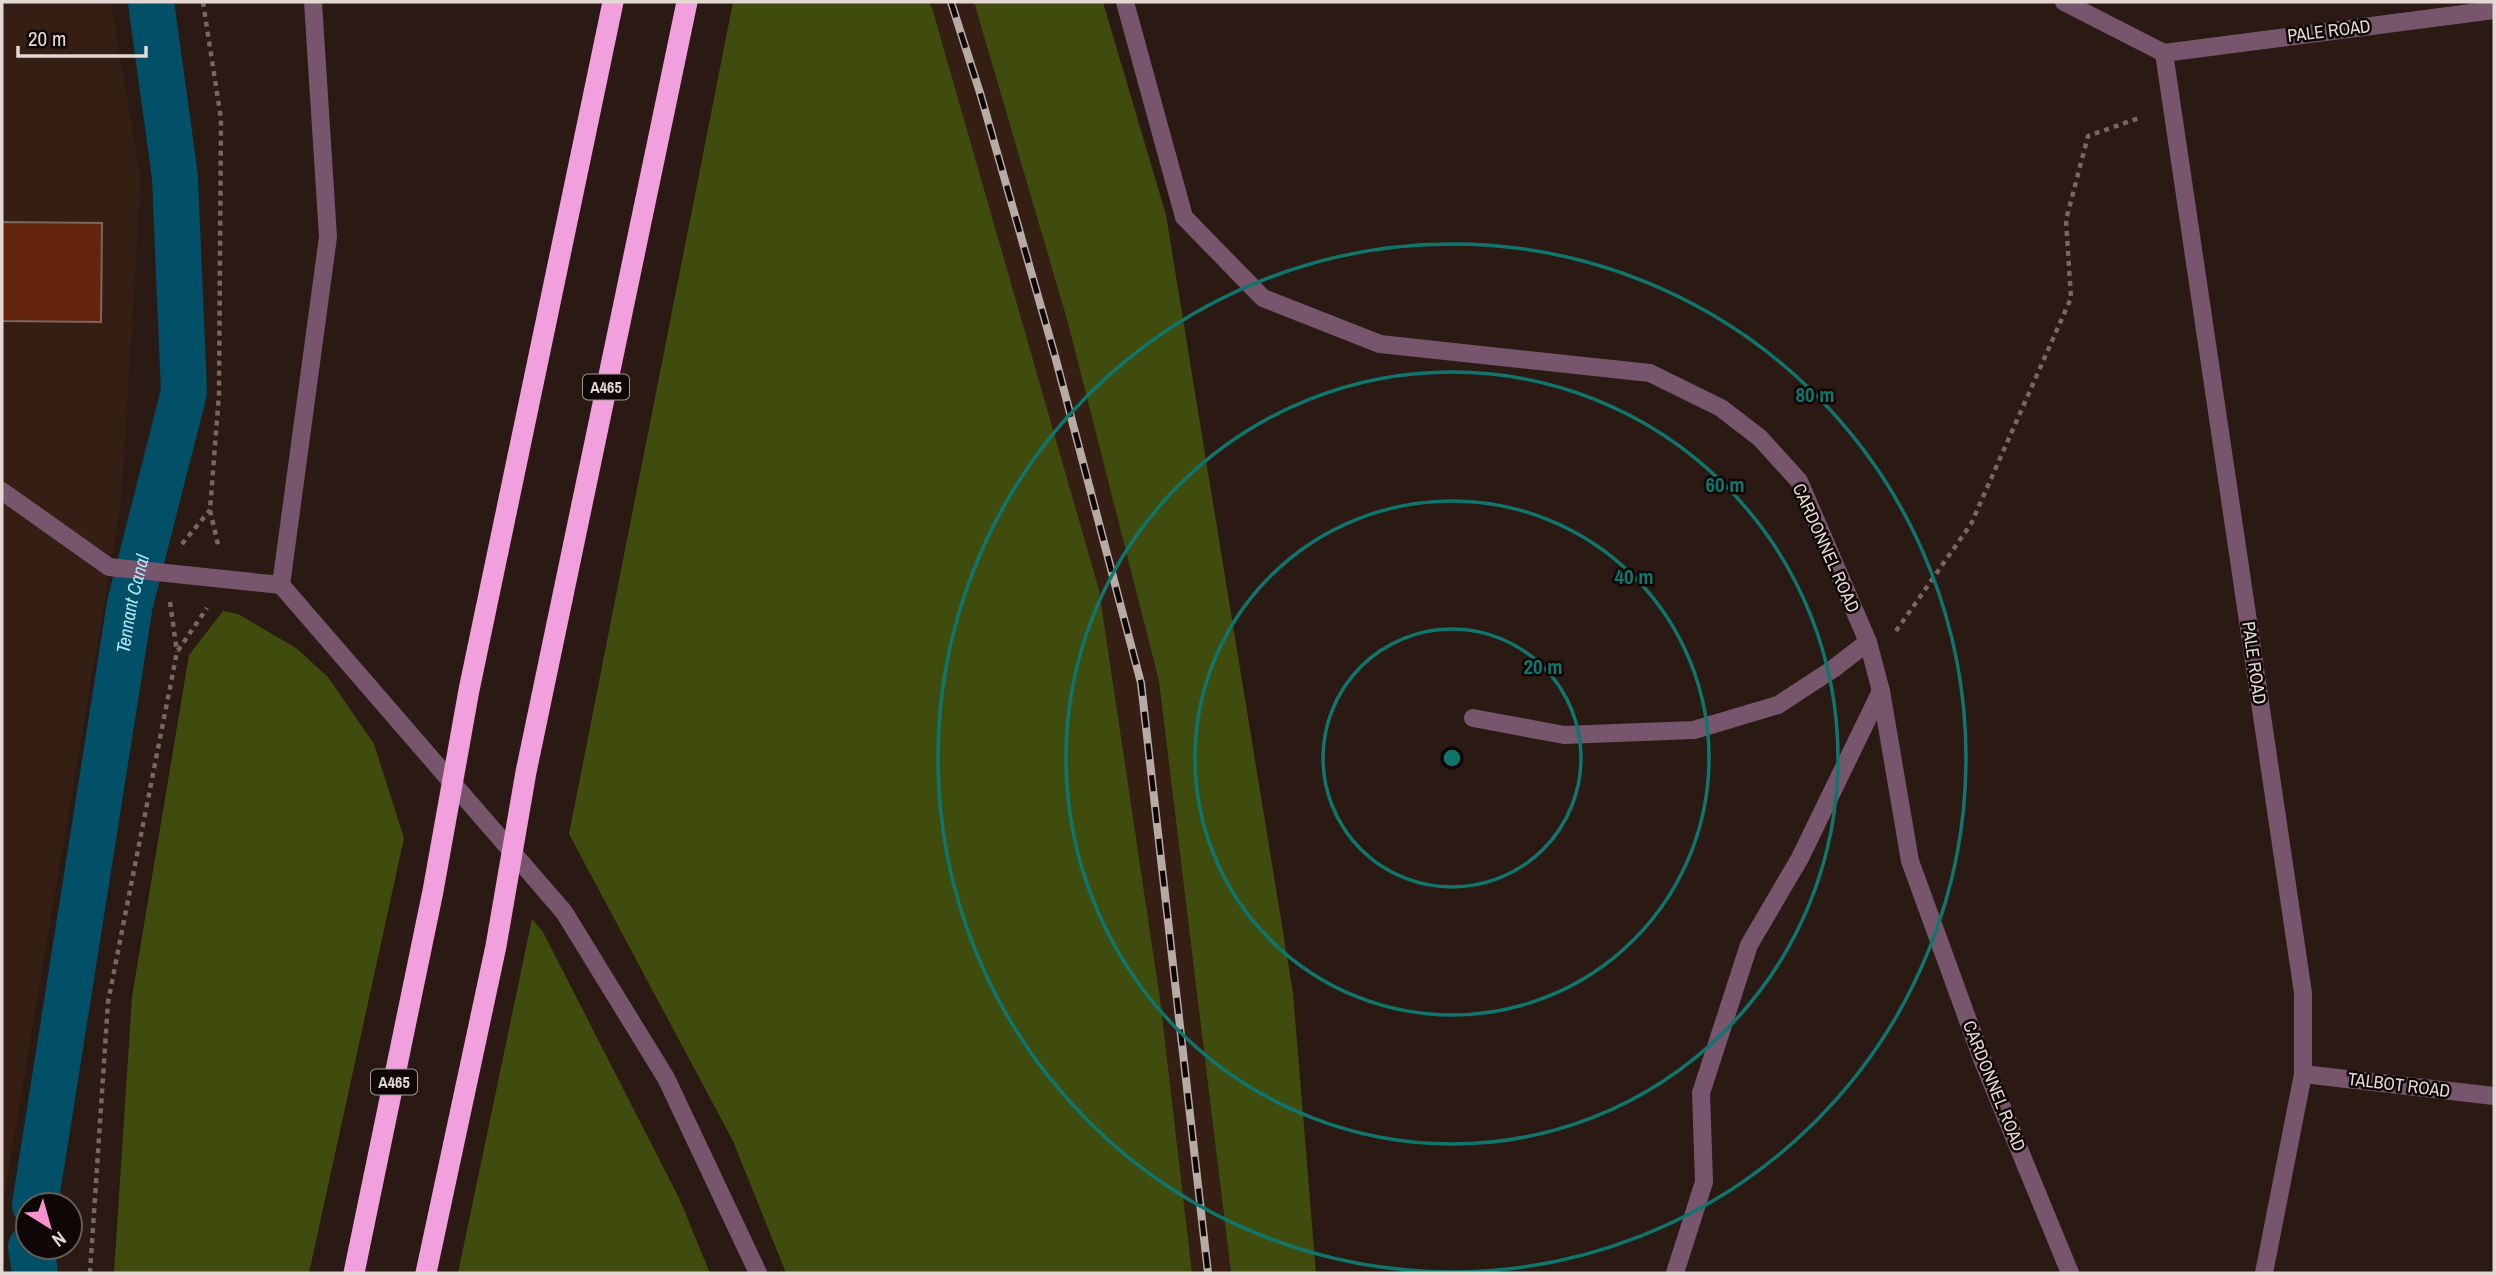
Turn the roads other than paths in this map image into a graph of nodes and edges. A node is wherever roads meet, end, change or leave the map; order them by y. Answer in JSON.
{"nodes":[{"id":1,"x":313,"y":2,"type":"edge"},
{"id":2,"x":614,"y":2,"type":"edge"},
{"id":3,"x":687,"y":2,"type":"edge"},
{"id":4,"x":1125,"y":2,"type":"edge"},
{"id":5,"x":2064,"y":2,"type":"edge"},
{"id":6,"x":2494,"y":10,"type":"edge"},
{"id":7,"x":2164,"y":53,"type":"junction"},
{"id":8,"x":2,"y":491,"type":"edge"},
{"id":9,"x":281,"y":585,"type":"junction"},
{"id":10,"x":1868,"y":642,"type":"junction"},
{"id":11,"x":1881,"y":691,"type":"junction"},
{"id":12,"x":1473,"y":718,"type":"dead end"},
{"id":13,"x":2303,"y":1074,"type":"junction"},
{"id":14,"x":2494,"y":1096,"type":"edge"},
{"id":15,"x":354,"y":1273,"type":"edge"},
{"id":16,"x":426,"y":1273,"type":"edge"},
{"id":17,"x":758,"y":1273,"type":"edge"},
{"id":18,"x":1675,"y":1273,"type":"edge"},
{"id":19,"x":2070,"y":1273,"type":"edge"},
{"id":20,"x":2264,"y":1273,"type":"edge"}],
"edges":[{"from":1,"to":9,"type":"street"},
{"from":2,"to":15,"type":"highway","number":"A465"},
{"from":3,"to":16,"type":"highway","number":"A465"},
{"from":4,"to":10,"type":"street","name":"CARDONNEL ROAD"},
{"from":5,"to":7,"type":"street"},
{"from":6,"to":7,"type":"street","name":"PALE ROAD"},
{"from":7,"to":13,"type":"street","name":"PALE ROAD"},
{"from":8,"to":9,"type":"street"},
{"from":9,"to":17,"type":"street"},
{"from":10,"to":11,"type":"street","name":"CARDONNEL ROAD"},
{"from":10,"to":12,"type":"street"},
{"from":11,"to":18,"type":"street"},
{"from":11,"to":19,"type":"street","name":"CARDONNEL ROAD"},
{"from":13,"to":14,"type":"street","name":"TALBOT ROAD"},
{"from":13,"to":20,"type":"street","name":"PALE ROAD"}]}
